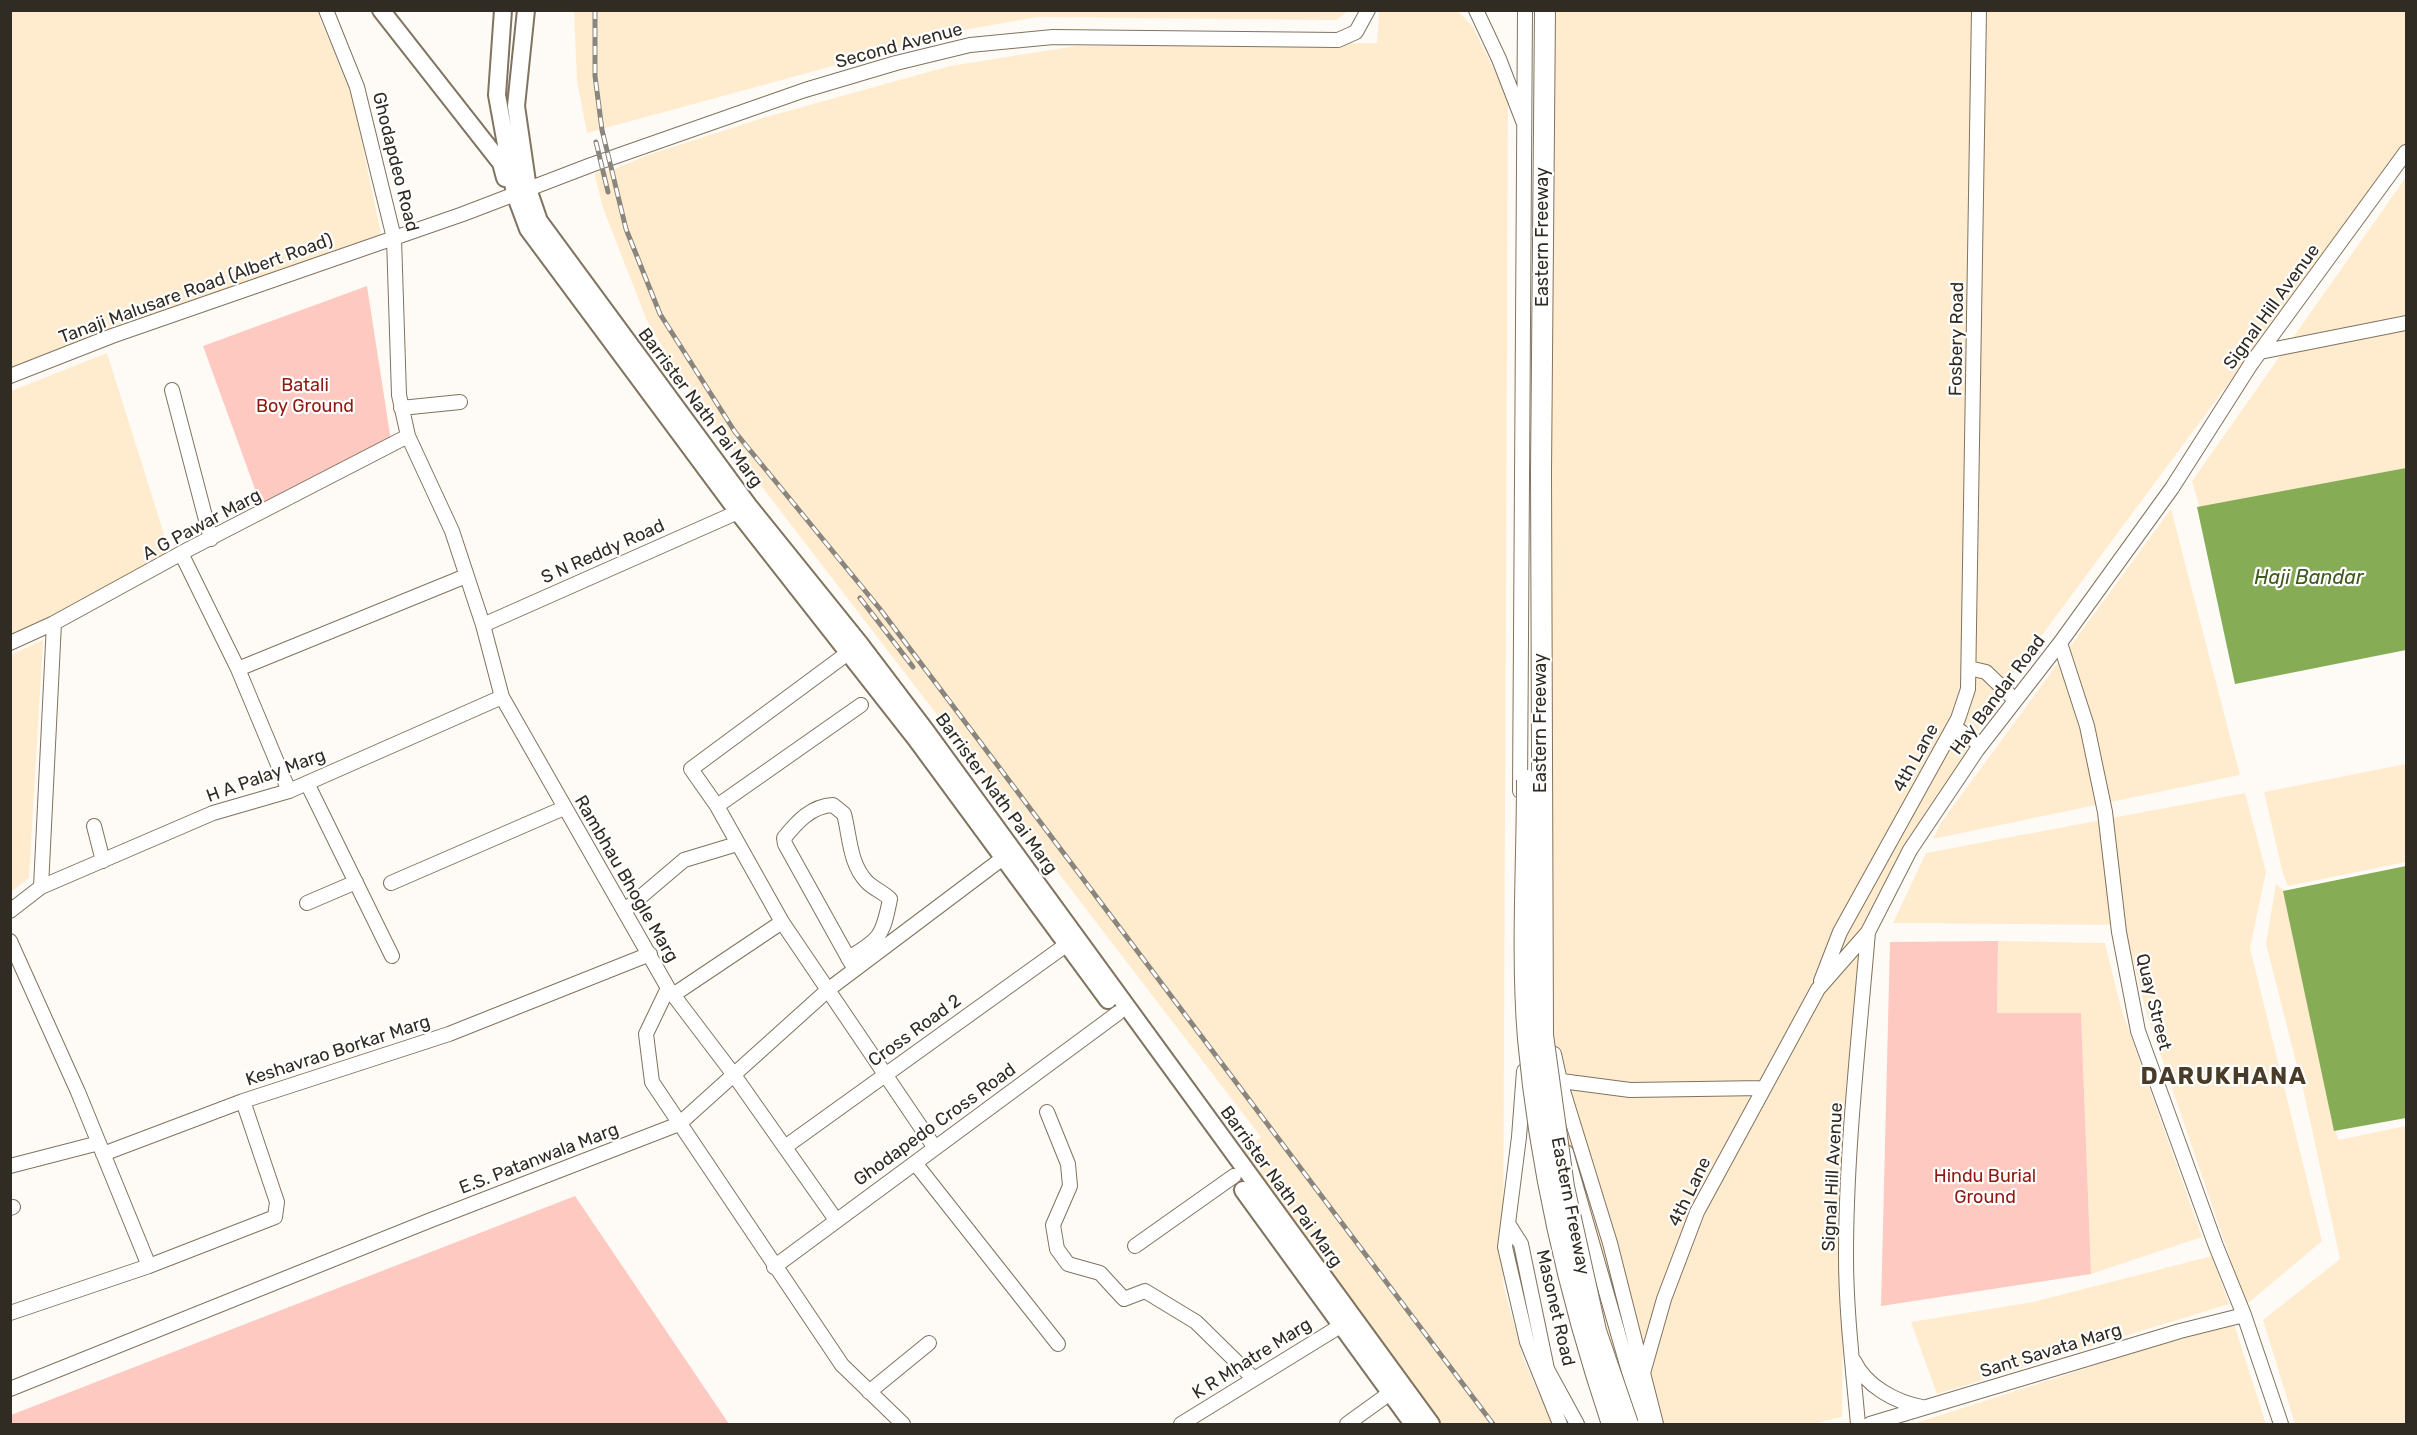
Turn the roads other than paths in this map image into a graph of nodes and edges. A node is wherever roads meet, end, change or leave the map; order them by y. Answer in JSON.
{"nodes":[{"id":1,"x":327,"y":10,"type":"edge"},
{"id":2,"x":370,"y":10,"type":"edge"},
{"id":3,"x":381,"y":10,"type":"edge"},
{"id":4,"x":502,"y":10,"type":"edge"},
{"id":5,"x":526,"y":10,"type":"edge"},
{"id":6,"x":1368,"y":10,"type":"edge"},
{"id":7,"x":1476,"y":10,"type":"edge"},
{"id":8,"x":1525,"y":10,"type":"edge"},
{"id":9,"x":1532,"y":10,"type":"edge"},
{"id":10,"x":1545,"y":10,"type":"edge"},
{"id":11,"x":1550,"y":10,"type":"edge"},
{"id":12,"x":1979,"y":10,"type":"edge"},
{"id":13,"x":1526,"y":128,"type":"junction"},
{"id":14,"x":1549,"y":130,"type":"junction"},
{"id":15,"x":2406,"y":152,"type":"edge"},
{"id":16,"x":501,"y":173,"type":"junction"},
{"id":17,"x":522,"y":191,"type":"junction"},
{"id":18,"x":394,"y":238,"type":"junction"},
{"id":19,"x":2406,"y":323,"type":"edge"},
{"id":20,"x":2260,"y":352,"type":"junction"},
{"id":21,"x":10,"y":376,"type":"edge"},
{"id":22,"x":172,"y":390,"type":"dead end"},
{"id":23,"x":460,"y":402,"type":"dead end"},
{"id":24,"x":401,"y":408,"type":"junction"},
{"id":25,"x":408,"y":436,"type":"junction"},
{"id":26,"x":2172,"y":488,"type":"joint"},
{"id":27,"x":744,"y":510,"type":"junction"},
{"id":28,"x":211,"y":539,"type":"junction"},
{"id":29,"x":181,"y":554,"type":"junction"},
{"id":30,"x":466,"y":576,"type":"junction"},
{"id":31,"x":54,"y":623,"type":"junction"},
{"id":32,"x":483,"y":626,"type":"junction"},
{"id":33,"x":10,"y":643,"type":"edge"},
{"id":34,"x":2060,"y":644,"type":"junction"},
{"id":35,"x":854,"y":649,"type":"junction"},
{"id":36,"x":1969,"y":668,"type":"junction"},
{"id":37,"x":238,"y":669,"type":"junction"},
{"id":38,"x":502,"y":697,"type":"junction"},
{"id":39,"x":2015,"y":700,"type":"junction"},
{"id":40,"x":861,"y":705,"type":"dead end"},
{"id":41,"x":1954,"y":727,"type":"junction"},
{"id":42,"x":1981,"y":745,"type":"junction"},
{"id":43,"x":307,"y":783,"type":"junction"},
{"id":44,"x":289,"y":791,"type":"junction"},
{"id":45,"x":717,"y":806,"type":"junction"},
{"id":46,"x":564,"y":808,"type":"junction"},
{"id":47,"x":94,"y":826,"type":"dead end"},
{"id":48,"x":737,"y":844,"type":"junction"},
{"id":49,"x":1008,"y":854,"type":"junction"},
{"id":50,"x":103,"y":861,"type":"junction"},
{"id":51,"x":356,"y":882,"type":"junction"},
{"id":52,"x":391,"y":883,"type":"dead end"},
{"id":53,"x":41,"y":887,"type":"junction"},
{"id":54,"x":307,"y":903,"type":"dead end"},
{"id":55,"x":10,"y":911,"type":"edge"},
{"id":56,"x":624,"y":911,"type":"junction"},
{"id":57,"x":782,"y":922,"type":"junction"},
{"id":58,"x":1868,"y":932,"type":"junction"},
{"id":59,"x":10,"y":941,"type":"edge"},
{"id":60,"x":1066,"y":945,"type":"junction"},
{"id":61,"x":650,"y":954,"type":"junction"},
{"id":62,"x":392,"y":956,"type":"dead end"},
{"id":63,"x":851,"y":964,"type":"junction"},
{"id":64,"x":1104,"y":985,"type":"junction"},
{"id":65,"x":829,"y":989,"type":"junction"},
{"id":66,"x":1818,"y":989,"type":"junction"},
{"id":67,"x":671,"y":992,"type":"junction"},
{"id":68,"x":1118,"y":1013,"type":"junction"},
{"id":69,"x":886,"y":1074,"type":"junction"},
{"id":70,"x":734,"y":1075,"type":"junction"},
{"id":71,"x":1525,"y":1077,"type":"junction"},
{"id":72,"x":1560,"y":1081,"type":"junction"},
{"id":73,"x":1764,"y":1088,"type":"junction"},
{"id":74,"x":243,"y":1101,"type":"junction"},
{"id":75,"x":1047,"y":1112,"type":"dead end"},
{"id":76,"x":679,"y":1124,"type":"junction"},
{"id":77,"x":784,"y":1147,"type":"junction"},
{"id":78,"x":101,"y":1148,"type":"junction"},
{"id":79,"x":935,"y":1148,"type":"junction"},
{"id":80,"x":915,"y":1163,"type":"junction"},
{"id":81,"x":10,"y":1166,"type":"edge"},
{"id":82,"x":1234,"y":1176,"type":"junction"},
{"id":83,"x":836,"y":1220,"type":"junction"},
{"id":84,"x":1509,"y":1225,"type":"junction"},
{"id":85,"x":1135,"y":1246,"type":"dead end"},
{"id":86,"x":149,"y":1266,"type":"junction"},
{"id":87,"x":774,"y":1267,"type":"junction"},
{"id":88,"x":10,"y":1313,"type":"edge"},
{"id":89,"x":2244,"y":1315,"type":"junction"},
{"id":90,"x":1342,"y":1325,"type":"junction"},
{"id":91,"x":929,"y":1343,"type":"dead end"},
{"id":92,"x":1058,"y":1344,"type":"dead end"},
{"id":93,"x":1852,"y":1356,"type":"junction"},
{"id":94,"x":1643,"y":1373,"type":"junction"},
{"id":95,"x":1254,"y":1378,"type":"junction"},
{"id":96,"x":12,"y":1388,"type":"edge"},
{"id":97,"x":1634,"y":1388,"type":"junction"},
{"id":98,"x":869,"y":1392,"type":"junction"},
{"id":99,"x":1390,"y":1393,"type":"junction"},
{"id":100,"x":1926,"y":1407,"type":"junction"},
{"id":101,"x":1628,"y":1424,"type":"edge"},
{"id":102,"x":903,"y":1425,"type":"edge"},
{"id":103,"x":1181,"y":1425,"type":"edge"},
{"id":104,"x":1347,"y":1425,"type":"edge"},
{"id":105,"x":1413,"y":1425,"type":"edge"},
{"id":106,"x":1431,"y":1425,"type":"edge"},
{"id":107,"x":1560,"y":1425,"type":"edge"},
{"id":108,"x":1577,"y":1425,"type":"edge"},
{"id":109,"x":1612,"y":1425,"type":"edge"},
{"id":110,"x":1644,"y":1425,"type":"edge"},
{"id":111,"x":1656,"y":1425,"type":"edge"},
{"id":112,"x":1858,"y":1425,"type":"edge"},
{"id":113,"x":1870,"y":1425,"type":"edge"},
{"id":114,"x":2281,"y":1425,"type":"edge"}],
"edges":[{"from":1,"to":18,"type":"street","name":"Ghodapdeo Road"},
{"from":2,"to":16,"type":"main road"},
{"from":3,"to":16,"type":"main road"},
{"from":4,"to":17,"type":"main road"},
{"from":5,"to":17,"type":"main road"},
{"from":6,"to":17,"type":"street","name":"Second Avenue"},
{"from":7,"to":13,"type":"street"},
{"from":8,"to":13,"type":"street"},
{"from":9,"to":109,"type":"highway","name":"Eastern Freeway","bridge":true},
{"from":10,"to":101,"type":"highway","name":"Eastern Freeway","bridge":true},
{"from":11,"to":14,"type":"street"},
{"from":12,"to":36,"type":"street","name":"Fosbery Road"},
{"from":13,"to":14,"type":"street"},
{"from":13,"to":71,"type":"street"},
{"from":14,"to":72,"type":"street"},
{"from":15,"to":20,"type":"street","name":"Signal Hill Avenue"},
{"from":16,"to":17,"type":"main road"},
{"from":17,"to":18,"type":"street","name":"Second Avenue"},
{"from":17,"to":27,"type":"main road","name":"Barrister Nath Pai Marg"},
{"from":18,"to":21,"type":"street","name":"Tanaji Malusare Road (Albert Road)"},
{"from":18,"to":24,"type":"street","name":"Ghodapdeo Road"},
{"from":19,"to":20,"type":"street"},
{"from":20,"to":26,"type":"street","name":"Signal Hill Avenue"},
{"from":22,"to":28,"type":"street"},
{"from":23,"to":24,"type":"street"},
{"from":24,"to":25,"type":"street","name":"Ghodapdeo Road"},
{"from":25,"to":28,"type":"street","name":"A G Pawar Marg"},
{"from":25,"to":30,"type":"street","name":"Rambhau Bhogle Marg"},
{"from":26,"to":34,"type":"street","name":"Hay Bandar Road"},
{"from":27,"to":32,"type":"street","name":"S N Reddy Road"},
{"from":27,"to":35,"type":"main road","name":"Barrister Nath Pai Marg"},
{"from":28,"to":29,"type":"street","name":"A G Pawar Marg"},
{"from":29,"to":31,"type":"street","name":"A G Pawar Marg"},
{"from":29,"to":37,"type":"street"},
{"from":30,"to":32,"type":"street","name":"Rambhau Bhogle Marg"},
{"from":30,"to":37,"type":"street"},
{"from":31,"to":33,"type":"street","name":"A G Pawar Marg"},
{"from":31,"to":53,"type":"street"},
{"from":32,"to":38,"type":"street","name":"Rambhau Bhogle Marg"},
{"from":34,"to":39,"type":"street","name":"Hay Bandar Road"},
{"from":34,"to":89,"type":"street","name":"Quay Street"},
{"from":35,"to":45,"type":"street"},
{"from":35,"to":49,"type":"main road","name":"Barrister Nath Pai Marg"},
{"from":36,"to":39,"type":"street"},
{"from":36,"to":41,"type":"street","name":"4th Lane"},
{"from":37,"to":44,"type":"street"},
{"from":38,"to":43,"type":"street","name":"H A Palay Marg"},
{"from":38,"to":46,"type":"street","name":"Rambhau Bhogle Marg"},
{"from":39,"to":42,"type":"street","name":"Hay Bandar Road"},
{"from":40,"to":45,"type":"street"},
{"from":41,"to":42,"type":"street"},
{"from":41,"to":66,"type":"street","name":"4th Lane"},
{"from":42,"to":58,"type":"street","name":"Hay Bandar Road"},
{"from":43,"to":44,"type":"street","name":"H A Palay Marg"},
{"from":43,"to":51,"type":"street"},
{"from":44,"to":50,"type":"street","name":"H A Palay Marg"},
{"from":45,"to":48,"type":"street"},
{"from":46,"to":52,"type":"street"},
{"from":46,"to":56,"type":"street","name":"Rambhau Bhogle Marg"},
{"from":47,"to":50,"type":"street"},
{"from":48,"to":56,"type":"street"},
{"from":48,"to":57,"type":"street"},
{"from":49,"to":60,"type":"main road","name":"Barrister Nath Pai Marg"},
{"from":49,"to":63,"type":"street","name":"E.S. Patanwala Marg"},
{"from":49,"to":64,"type":"main road","name":"Barrister Nath Pai Marg"},
{"from":50,"to":53,"type":"street","name":"H A Palay Marg"},
{"from":51,"to":54,"type":"street"},
{"from":51,"to":62,"type":"street"},
{"from":53,"to":55,"type":"street","name":"H A Palay Marg"},
{"from":56,"to":61,"type":"street","name":"Rambhau Bhogle Marg"},
{"from":57,"to":65,"type":"street"},
{"from":57,"to":67,"type":"street"},
{"from":58,"to":66,"type":"street","name":"4th Lane"},
{"from":58,"to":93,"type":"street","name":"Signal Hill Avenue"},
{"from":59,"to":78,"type":"street"},
{"from":60,"to":64,"type":"main road","name":"Barrister Nath Pai Marg"},
{"from":60,"to":69,"type":"street","name":"Cross Road 2"},
{"from":61,"to":67,"type":"street","name":"Rambhau Bhogle Marg"},
{"from":61,"to":74,"type":"street","name":"Keshavrao Borkar Marg"},
{"from":63,"to":63,"type":"street"},
{"from":63,"to":65,"type":"street","name":"E.S. Patanwala Marg"},
{"from":64,"to":68,"type":"main road","name":"Barrister Nath Pai Marg"},
{"from":64,"to":106,"type":"main road","name":"Barrister Nath Pai Marg"},
{"from":65,"to":69,"type":"street"},
{"from":65,"to":70,"type":"street","name":"E.S. Patanwala Marg"},
{"from":66,"to":73,"type":"street","name":"4th Lane"},
{"from":67,"to":70,"type":"street"},
{"from":67,"to":76,"type":"street","name":"Rambhau Bhogle Marg"},
{"from":68,"to":79,"type":"street","name":"Ghodapedo Cross Road"},
{"from":68,"to":82,"type":"main road","name":"Barrister Nath Pai Marg"},
{"from":69,"to":77,"type":"street","name":"Cross Road 2"},
{"from":69,"to":79,"type":"street"},
{"from":70,"to":76,"type":"street","name":"E.S. Patanwala Marg"},
{"from":70,"to":77,"type":"street"},
{"from":71,"to":72,"type":"street"},
{"from":71,"to":84,"type":"street"},
{"from":71,"to":97,"type":"street"},
{"from":72,"to":73,"type":"street"},
{"from":72,"to":94,"type":"street"},
{"from":73,"to":94,"type":"street","name":"4th Lane"},
{"from":74,"to":78,"type":"street"},
{"from":74,"to":86,"type":"street","name":"Keshavrao Borkar Marg"},
{"from":75,"to":95,"type":"street"},
{"from":76,"to":87,"type":"street","name":"Rambhau Bhogle Marg"},
{"from":76,"to":96,"type":"street","name":"E.S. Patanwala Marg"},
{"from":77,"to":83,"type":"street"},
{"from":78,"to":81,"type":"street"},
{"from":78,"to":86,"type":"street"},
{"from":79,"to":80,"type":"street","name":"Ghodapedo Cross Road"},
{"from":80,"to":83,"type":"street","name":"Ghodapedo Cross Road"},
{"from":80,"to":92,"type":"street"},
{"from":82,"to":85,"type":"street"},
{"from":82,"to":90,"type":"main road","name":"Barrister Nath Pai Marg"},
{"from":83,"to":87,"type":"street","name":"Ghodapedo Cross Road"},
{"from":84,"to":107,"type":"street","name":"Masonet Road"},
{"from":84,"to":108,"type":"street","name":"Masonet Road"},
{"from":86,"to":88,"type":"street"},
{"from":87,"to":98,"type":"street","name":"Rambhau Bhogle Marg"},
{"from":89,"to":100,"type":"street","name":"Sant Savata Marg"},
{"from":89,"to":114,"type":"street","name":"Quay Street"},
{"from":90,"to":95,"type":"street","name":"K R Mhatre Marg"},
{"from":90,"to":99,"type":"main road","name":"Barrister Nath Pai Marg"},
{"from":91,"to":98,"type":"street"},
{"from":93,"to":100,"type":"street"},
{"from":93,"to":112,"type":"street","name":"Signal Hill Avenue"},
{"from":94,"to":97,"type":"street"},
{"from":94,"to":111,"type":"street","name":"4th Lane"},
{"from":95,"to":103,"type":"street","name":"K R Mhatre Marg"},
{"from":97,"to":110,"type":"street"},
{"from":98,"to":102,"type":"street","name":"Rambhau Bhogle Marg"},
{"from":99,"to":104,"type":"street"},
{"from":99,"to":105,"type":"main road","name":"Barrister Nath Pai Marg"},
{"from":100,"to":113,"type":"street","name":"Sant Savata Marg"}]}
